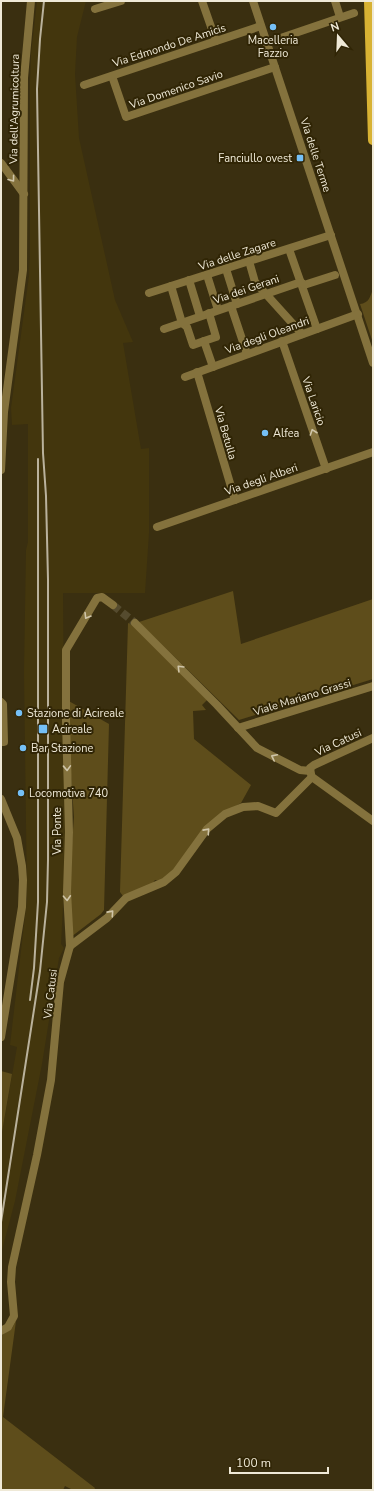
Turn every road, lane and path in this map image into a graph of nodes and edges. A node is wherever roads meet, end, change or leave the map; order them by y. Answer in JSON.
{"nodes":[{"id":1,"x":31,"y":1,"type":"edge"},
{"id":2,"x":121,"y":1,"type":"edge"},
{"id":3,"x":202,"y":1,"type":"edge"},
{"id":4,"x":253,"y":1,"type":"edge"},
{"id":5,"x":335,"y":1,"type":"edge"},
{"id":6,"x":369,"y":1,"type":"edge"},
{"id":7,"x":96,"y":10,"type":"dead end"},
{"id":8,"x":354,"y":13,"type":"dead end"},
{"id":9,"x":340,"y":17,"type":"junction"},
{"id":10,"x":261,"y":26,"type":"junction"},
{"id":11,"x":216,"y":41,"type":"junction"},
{"id":12,"x":266,"y":43,"type":"junction"},
{"id":13,"x":275,"y":68,"type":"junction"},
{"id":14,"x":112,"y":76,"type":"junction"},
{"id":15,"x":84,"y":85,"type":"dead end"},
{"id":16,"x":373,"y":140,"type":"edge"},
{"id":17,"x":1,"y":164,"type":"edge"},
{"id":18,"x":24,"y":194,"type":"junction"},
{"id":19,"x":331,"y":236,"type":"junction"},
{"id":20,"x":289,"y":249,"type":"junction"},
{"id":21,"x":249,"y":261,"type":"junction"},
{"id":22,"x":226,"y":269,"type":"junction"},
{"id":23,"x":207,"y":275,"type":"junction"},
{"id":24,"x":335,"y":275,"type":"dead end"},
{"id":25,"x":188,"y":280,"type":"junction"},
{"id":26,"x":301,"y":282,"type":"junction"},
{"id":27,"x":171,"y":286,"type":"junction"},
{"id":28,"x":149,"y":293,"type":"dead end"},
{"id":29,"x":266,"y":294,"type":"junction"},
{"id":30,"x":234,"y":305,"type":"junction"},
{"id":31,"x":218,"y":310,"type":"junction"},
{"id":32,"x":209,"y":314,"type":"junction"},
{"id":33,"x":358,"y":315,"type":"junction"},
{"id":34,"x":200,"y":316,"type":"junction"},
{"id":35,"x":182,"y":322,"type":"junction"},
{"id":36,"x":164,"y":329,"type":"dead end"},
{"id":37,"x":317,"y":329,"type":"junction"},
{"id":38,"x":302,"y":334,"type":"junction"},
{"id":39,"x":204,"y":341,"type":"junction"},
{"id":40,"x":282,"y":341,"type":"junction"},
{"id":41,"x":373,"y":350,"type":"edge"},
{"id":42,"x":246,"y":354,"type":"junction"},
{"id":43,"x":373,"y":363,"type":"edge"},
{"id":44,"x":213,"y":367,"type":"junction"},
{"id":45,"x":197,"y":372,"type":"junction"},
{"id":46,"x":185,"y":377,"type":"dead end"},
{"id":47,"x":373,"y":452,"type":"edge"},
{"id":48,"x":326,"y":469,"type":"junction"},
{"id":49,"x":1,"y":470,"type":"edge"},
{"id":50,"x":234,"y":500,"type":"junction"},
{"id":51,"x":157,"y":527,"type":"dead end"},
{"id":52,"x":114,"y":605,"type":"tunnel mouth"},
{"id":53,"x":136,"y":623,"type":"tunnel mouth"},
{"id":54,"x":373,"y":686,"type":"edge"},
{"id":55,"x":2,"y":703,"type":"edge"},
{"id":56,"x":238,"y":728,"type":"junction"},
{"id":57,"x":373,"y":738,"type":"edge"},
{"id":58,"x":2,"y":742,"type":"edge"},
{"id":59,"x":311,"y":774,"type":"junction"},
{"id":60,"x":1,"y":799,"type":"edge"},
{"id":61,"x":373,"y":821,"type":"edge"},
{"id":62,"x":70,"y":946,"type":"junction"},
{"id":63,"x":1,"y":1037,"type":"edge"},
{"id":64,"x":1,"y":1331,"type":"edge"}],
"edges":[{"from":1,"to":18,"type":"street","name":"Via dell'Agrumicoltura"},
{"from":2,"to":7,"type":"street"},
{"from":3,"to":11,"type":"street"},
{"from":4,"to":10,"type":"street","name":"Via delle Terme"},
{"from":5,"to":9,"type":"street"},
{"from":6,"to":16,"type":"main road"},
{"from":8,"to":9,"type":"street"},
{"from":9,"to":12,"type":"street"},
{"from":10,"to":11,"type":"street","name":"Via Edmondo De Amicis"},
{"from":10,"to":12,"type":"street","name":"Via delle Terme"},
{"from":11,"to":14,"type":"street","name":"Via Edmondo De Amicis"},
{"from":12,"to":13,"type":"street","name":"Via delle Terme"},
{"from":13,"to":14,"type":"street","name":"Via Domenico Savio"},
{"from":13,"to":19,"type":"street","name":"Via delle Terme"},
{"from":14,"to":15,"type":"street","name":"Via Edmondo De Amicis"},
{"from":17,"to":18,"type":"street","one_way":true},
{"from":18,"to":49,"type":"street","name":"Via dell'Agrumicoltura"},
{"from":19,"to":20,"type":"street","name":"Via delle Zagare"},
{"from":19,"to":33,"type":"street","name":"Via delle Terme"},
{"from":20,"to":21,"type":"street","name":"Via delle Zagare"},
{"from":20,"to":26,"type":"street"},
{"from":21,"to":22,"type":"street","name":"Via delle Zagare"},
{"from":21,"to":29,"type":"street"},
{"from":22,"to":23,"type":"street","name":"Via delle Zagare"},
{"from":22,"to":30,"type":"street"},
{"from":23,"to":25,"type":"street","name":"Via delle Zagare"},
{"from":23,"to":31,"type":"street"},
{"from":24,"to":26,"type":"street","name":"Via dei Gerani"},
{"from":25,"to":27,"type":"street","name":"Via delle Zagare"},
{"from":25,"to":34,"type":"street"},
{"from":26,"to":29,"type":"street","name":"Via dei Gerani"},
{"from":26,"to":37,"type":"street"},
{"from":27,"to":28,"type":"street","name":"Via delle Zagare"},
{"from":27,"to":35,"type":"street"},
{"from":29,"to":30,"type":"street","name":"Via dei Gerani"},
{"from":29,"to":38,"type":"street"},
{"from":30,"to":31,"type":"street","name":"Via dei Gerani"},
{"from":30,"to":42,"type":"street"},
{"from":31,"to":32,"type":"street","name":"Via dei Gerani"},
{"from":32,"to":34,"type":"street","name":"Via dei Gerani"},
{"from":32,"to":39,"type":"street"},
{"from":33,"to":37,"type":"street","name":"Via degli Oleandri"},
{"from":33,"to":41,"type":"street"},
{"from":33,"to":43,"type":"street"},
{"from":34,"to":35,"type":"street","name":"Via dei Gerani"},
{"from":35,"to":36,"type":"street","name":"Via dei Gerani"},
{"from":35,"to":39,"type":"street"},
{"from":37,"to":38,"type":"street","name":"Via degli Oleandri"},
{"from":38,"to":40,"type":"street","name":"Via degli Oleandri"},
{"from":39,"to":44,"type":"street"},
{"from":40,"to":42,"type":"street","name":"Via degli Oleandri"},
{"from":48,"to":40,"type":"street","name":"Via Laricio","one_way":true},
{"from":42,"to":44,"type":"street","name":"Via degli Oleandri"},
{"from":44,"to":45,"type":"street","name":"Via degli Oleandri"},
{"from":45,"to":46,"type":"street","name":"Via degli Oleandri"},
{"from":45,"to":50,"type":"street","name":"Via Betulla"},
{"from":47,"to":48,"type":"street","name":"Via degli Alberi"},
{"from":48,"to":50,"type":"street","name":"Via degli Alberi"},
{"from":50,"to":51,"type":"street","name":"Via degli Alberi"},
{"from":52,"to":62,"type":"street","name":"Via Ponte","one_way":true},
{"from":56,"to":53,"type":"street","one_way":true},
{"from":54,"to":56,"type":"street","name":"Viale Mariano Grassi"},
{"from":55,"to":58,"type":"street"},
{"from":59,"to":56,"type":"street","one_way":true},
{"from":57,"to":59,"type":"street","name":"Via Catusi"},
{"from":59,"to":61,"type":"street"},
{"from":62,"to":59,"type":"street","name":"Via Catusi","one_way":true},
{"from":60,"to":63,"type":"street"},
{"from":62,"to":64,"type":"street","name":"Via Catusi"}]}
